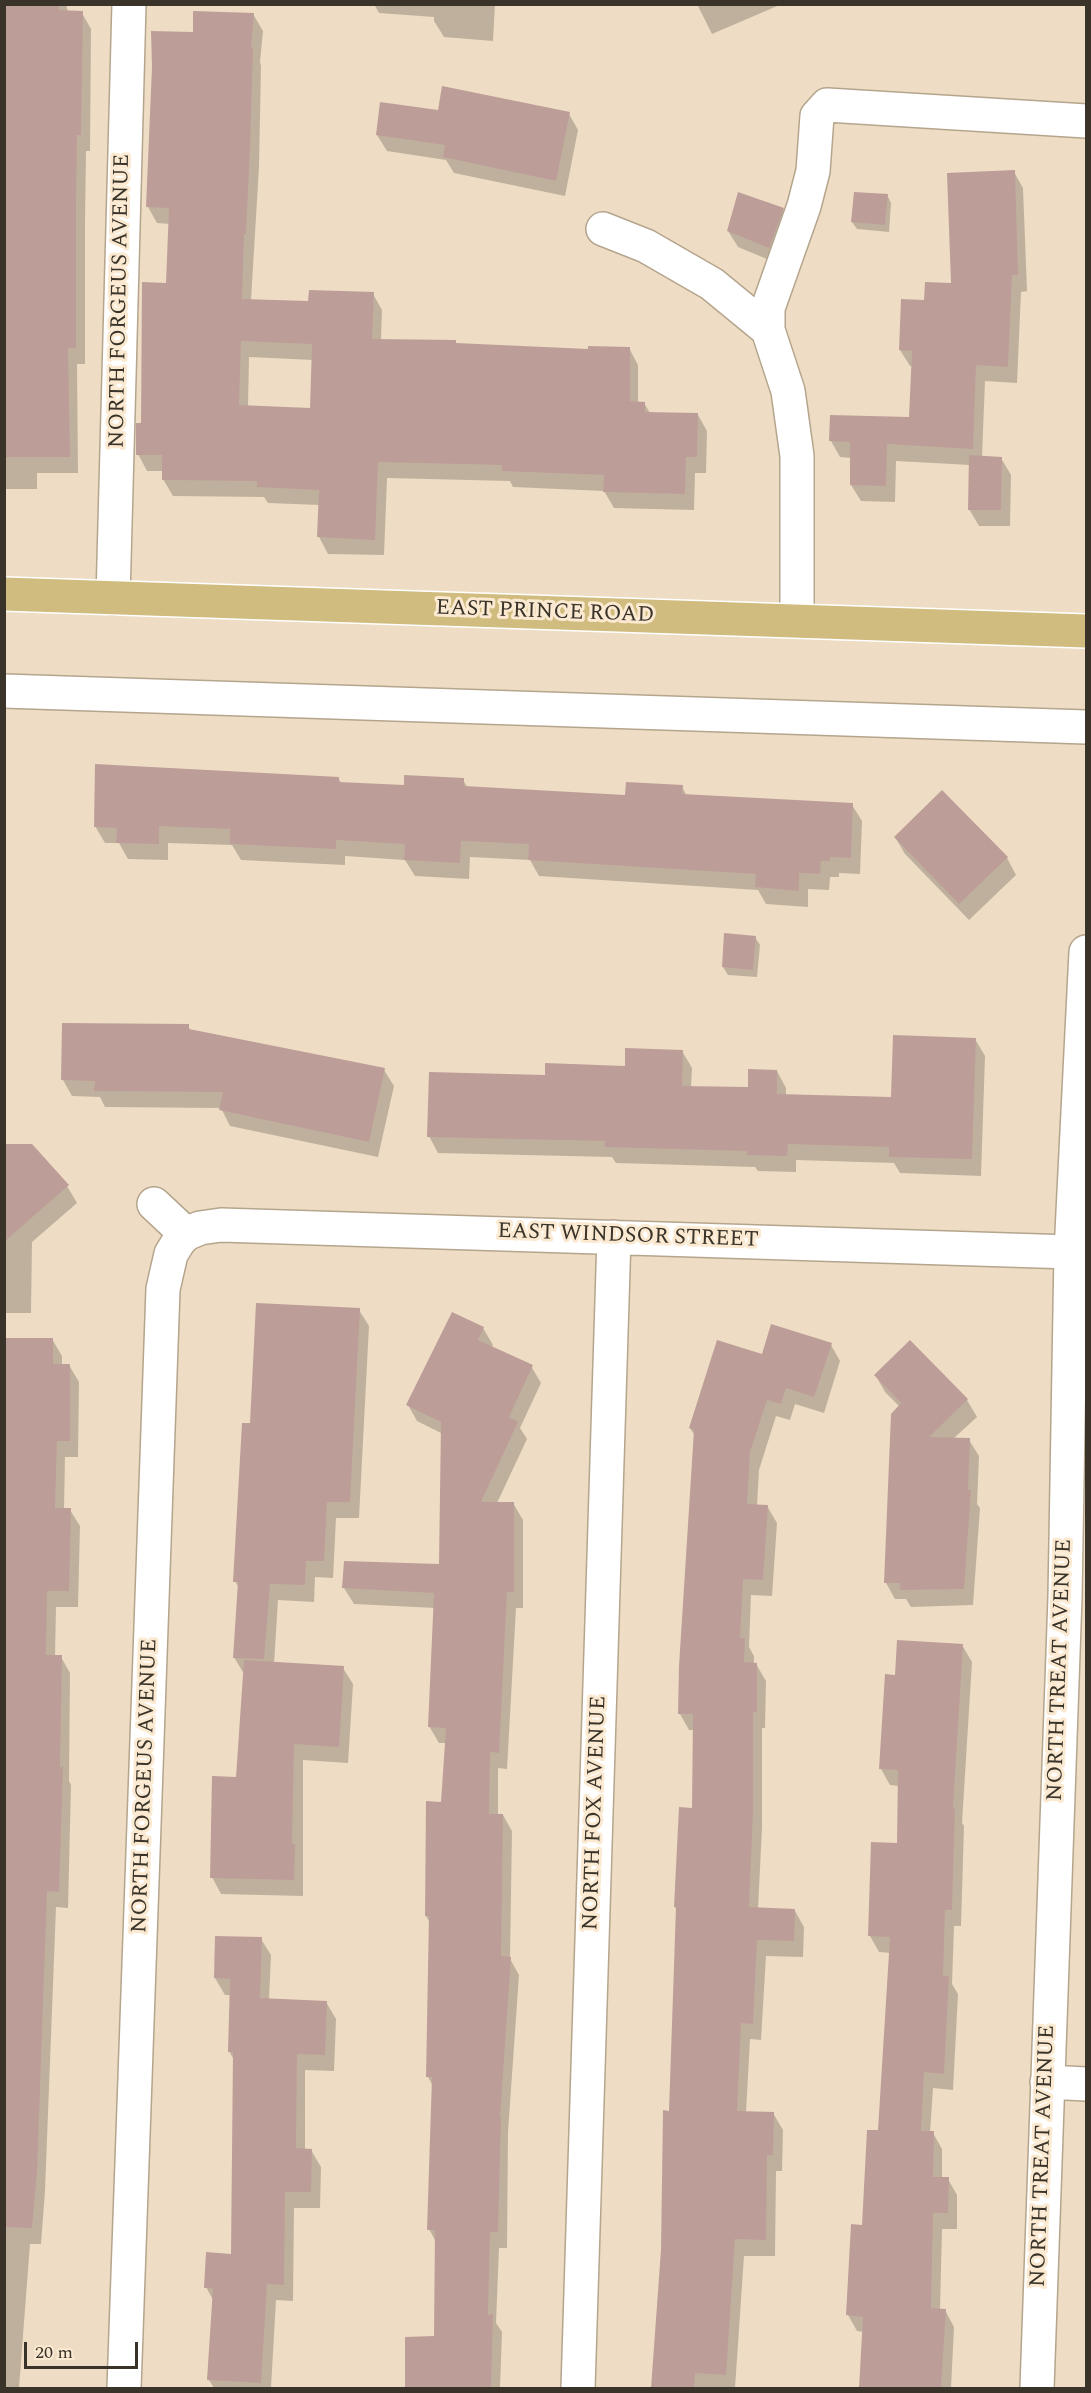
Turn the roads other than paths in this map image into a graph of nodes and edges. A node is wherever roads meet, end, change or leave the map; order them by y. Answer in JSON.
{"nodes":[{"id":1,"x":129,"y":4,"type":"edge"},
{"id":2,"x":1086,"y":121,"type":"edge"},
{"id":3,"x":603,"y":229,"type":"dead end"},
{"id":4,"x":768,"y":330,"type":"junction"},
{"id":5,"x":4,"y":594,"type":"edge"},
{"id":6,"x":113,"y":598,"type":"junction"},
{"id":7,"x":797,"y":621,"type":"junction"},
{"id":8,"x":1086,"y":631,"type":"edge"},
{"id":9,"x":4,"y":691,"type":"edge"},
{"id":10,"x":1086,"y":727,"type":"edge"},
{"id":11,"x":1086,"y":952,"type":"edge"},
{"id":12,"x":154,"y":1204,"type":"dead end"},
{"id":13,"x":186,"y":1234,"type":"junction"},
{"id":14,"x":614,"y":1237,"type":"junction"},
{"id":15,"x":1071,"y":1252,"type":"junction"},
{"id":16,"x":1076,"y":1597,"type":"edge"},
{"id":17,"x":1047,"y":2082,"type":"junction"},
{"id":18,"x":1086,"y":2084,"type":"edge"},
{"id":19,"x":124,"y":2388,"type":"edge"},
{"id":20,"x":578,"y":2388,"type":"edge"},
{"id":21,"x":1037,"y":2388,"type":"edge"}],
"edges":[{"from":1,"to":6,"type":"street","name":"NORTH FORGEUS AVENUE"},
{"from":2,"to":4,"type":"street"},
{"from":3,"to":4,"type":"street"},
{"from":4,"to":7,"type":"street"},
{"from":5,"to":6,"type":"main road","name":"EAST PRINCE ROAD"},
{"from":6,"to":7,"type":"main road","name":"EAST PRINCE ROAD"},
{"from":7,"to":8,"type":"main road","name":"EAST PRINCE ROAD"},
{"from":9,"to":10,"type":"street"},
{"from":11,"to":15,"type":"street","name":"NORTH TREAT AVENUE"},
{"from":12,"to":13,"type":"street"},
{"from":13,"to":14,"type":"street","name":"EAST WINDSOR STREET"},
{"from":13,"to":19,"type":"street","name":"NORTH FORGEUS AVENUE"},
{"from":14,"to":15,"type":"street","name":"EAST WINDSOR STREET"},
{"from":14,"to":20,"type":"street","name":"NORTH FOX AVENUE"},
{"from":15,"to":16,"type":"street","name":"NORTH TREAT AVENUE"},
{"from":16,"to":17,"type":"street","name":"NORTH TREAT AVENUE"},
{"from":17,"to":18,"type":"street"},
{"from":17,"to":21,"type":"street","name":"NORTH TREAT AVENUE"}]}
